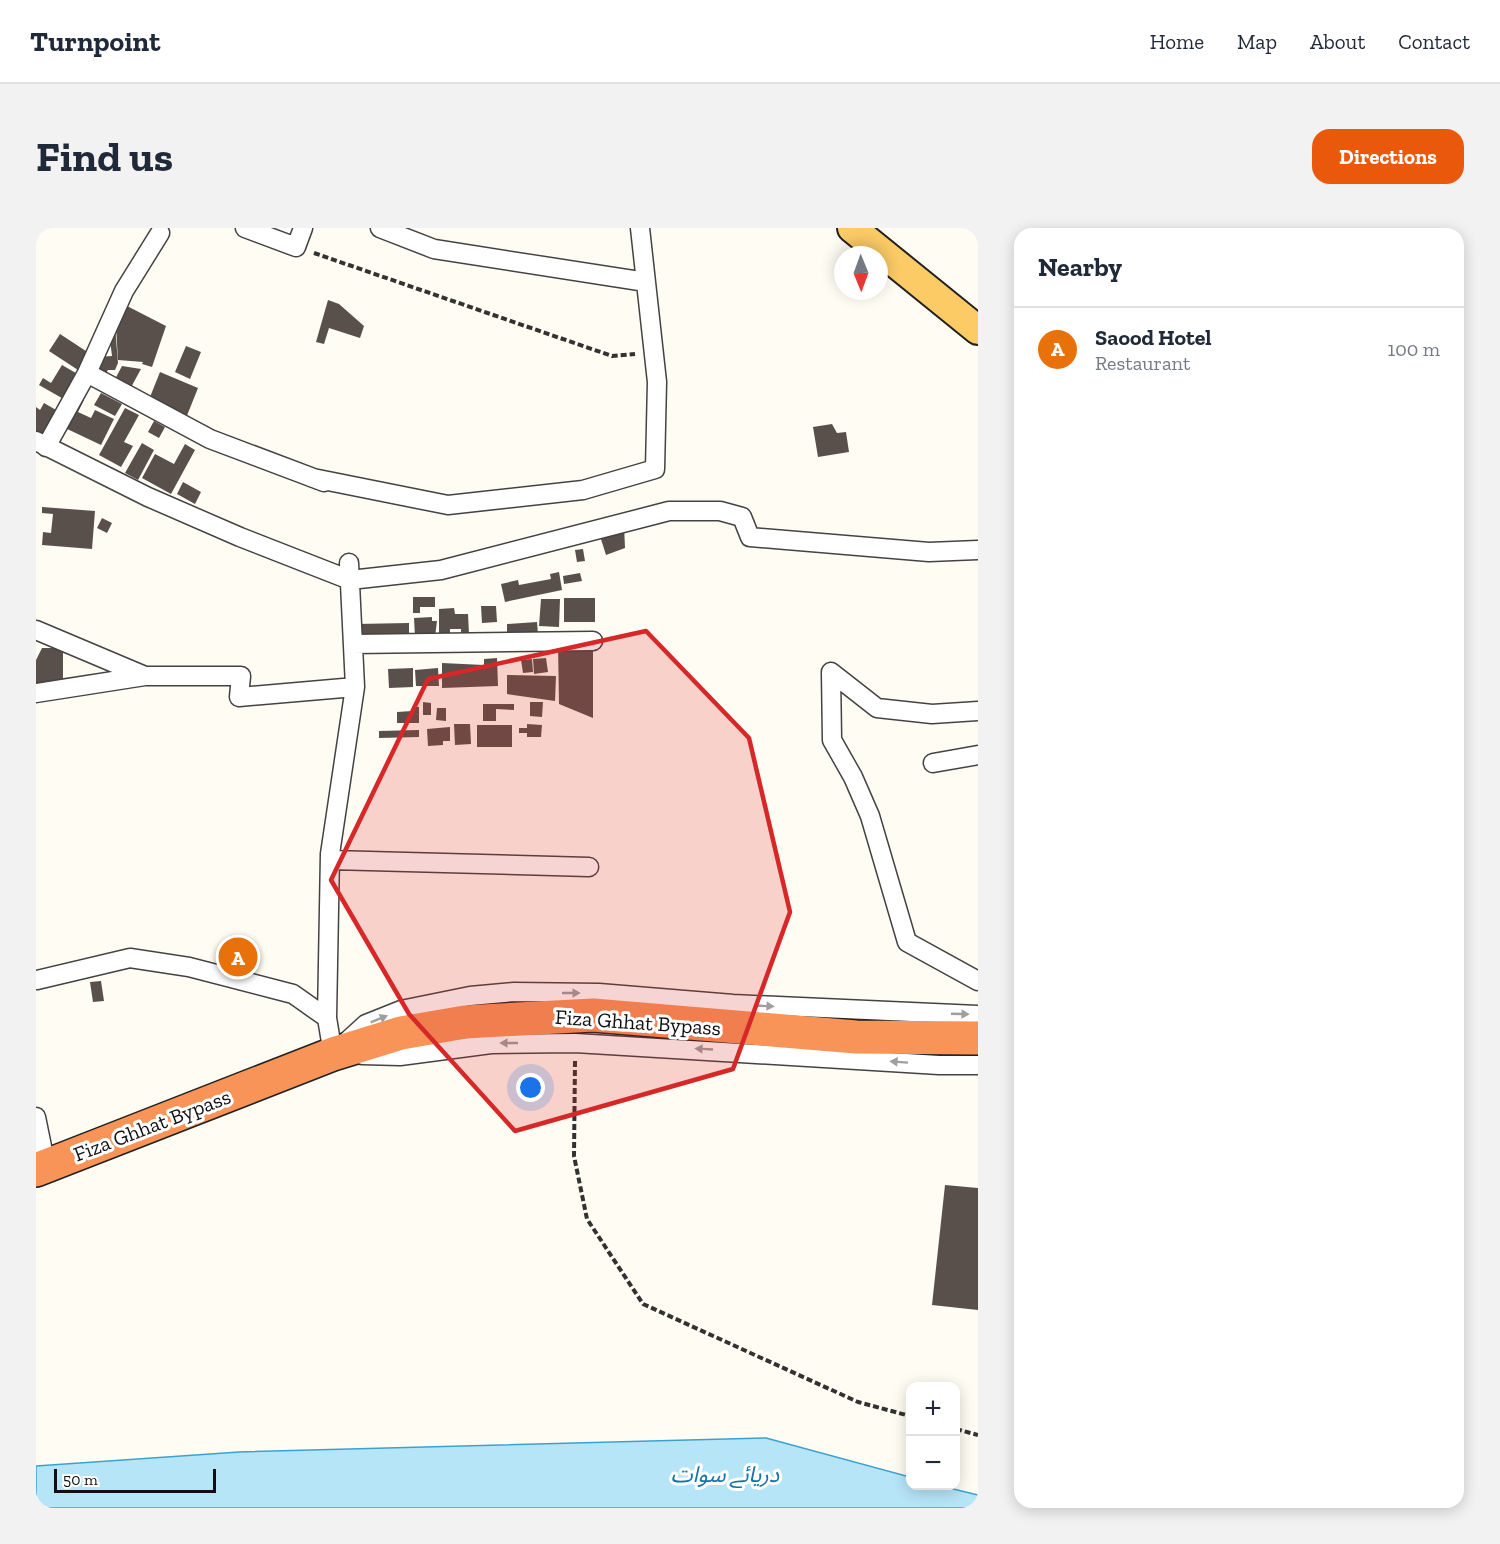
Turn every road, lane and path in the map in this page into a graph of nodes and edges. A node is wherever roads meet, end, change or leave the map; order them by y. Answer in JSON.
{"nodes":[{"id":1,"x":245,"y":228,"type":"edge"},
{"id":2,"x":303,"y":228,"type":"edge"},
{"id":3,"x":380,"y":228,"type":"edge"},
{"id":4,"x":640,"y":228,"type":"edge"},
{"id":5,"x":852,"y":228,"type":"edge"},
{"id":6,"x":160,"y":234,"type":"dead end"},
{"id":7,"x":296,"y":247,"type":"junction"},
{"id":8,"x":646,"y":282,"type":"junction"},
{"id":9,"x":978,"y":330,"type":"edge"},
{"id":10,"x":654,"y":353,"type":"junction"},
{"id":11,"x":87,"y":373,"type":"junction"},
{"id":12,"x":41,"y":444,"type":"edge"},
{"id":13,"x":978,"y":550,"type":"edge"},
{"id":14,"x":350,"y":571,"type":"junction"},
{"id":15,"x":36,"y":630,"type":"edge"},
{"id":16,"x":593,"y":641,"type":"dead end"},
{"id":17,"x":353,"y":644,"type":"junction"},
{"id":18,"x":145,"y":676,"type":"junction"},
{"id":19,"x":355,"y":687,"type":"junction"},
{"id":20,"x":36,"y":693,"type":"edge"},
{"id":21,"x":978,"y":711,"type":"edge"},
{"id":22,"x":978,"y":755,"type":"edge"},
{"id":23,"x":933,"y":763,"type":"dead end"},
{"id":24,"x":331,"y":860,"type":"junction"},
{"id":25,"x":589,"y":867,"type":"dead end"},
{"id":26,"x":978,"y":981,"type":"edge"},
{"id":27,"x":36,"y":984,"type":"edge"},
{"id":28,"x":978,"y":1015,"type":"edge"},
{"id":29,"x":327,"y":1018,"type":"junction"},
{"id":30,"x":978,"y":1038,"type":"edge"},
{"id":31,"x":575,"y":1043,"type":"junction"},
{"id":32,"x":333,"y":1054,"type":"junction"},
{"id":33,"x":978,"y":1065,"type":"edge"},
{"id":34,"x":36,"y":1117,"type":"edge"},
{"id":35,"x":41,"y":1168,"type":"edge"},
{"id":36,"x":906,"y":1415,"type":"edge"},
{"id":37,"x":960,"y":1430,"type":"edge"},
{"id":38,"x":978,"y":1435,"type":"edge"}],
"edges":[{"from":1,"to":7,"type":"street"},
{"from":2,"to":7,"type":"street"},
{"from":3,"to":8,"type":"street"},
{"from":4,"to":8,"type":"street"},
{"from":5,"to":9,"type":"main road"},
{"from":6,"to":11,"type":"street"},
{"from":7,"to":10,"type":"path"},
{"from":8,"to":10,"type":"street"},
{"from":10,"to":11,"type":"street"},
{"from":11,"to":12,"type":"street"},
{"from":12,"to":14,"type":"street"},
{"from":13,"to":14,"type":"street"},
{"from":14,"to":17,"type":"street"},
{"from":15,"to":18,"type":"street"},
{"from":16,"to":17,"type":"street"},
{"from":17,"to":19,"type":"street"},
{"from":18,"to":19,"type":"street"},
{"from":18,"to":20,"type":"street"},
{"from":19,"to":24,"type":"street"},
{"from":21,"to":26,"type":"street"},
{"from":22,"to":23,"type":"street"},
{"from":24,"to":25,"type":"street"},
{"from":24,"to":29,"type":"street"},
{"from":27,"to":29,"type":"street"},
{"from":32,"to":28,"type":"street","one_way":true},
{"from":29,"to":32,"type":"street"},
{"from":30,"to":32,"type":"highway","name":"Fiza Ghhat Bypass"},
{"from":31,"to":32,"type":"street","one_way":true},
{"from":33,"to":31,"type":"street","one_way":true},
{"from":31,"to":36,"type":"path"},
{"from":32,"to":35,"type":"highway","name":"Fiza Ghhat Bypass"},
{"from":34,"to":35,"type":"street"},
{"from":37,"to":38,"type":"path"}]}
